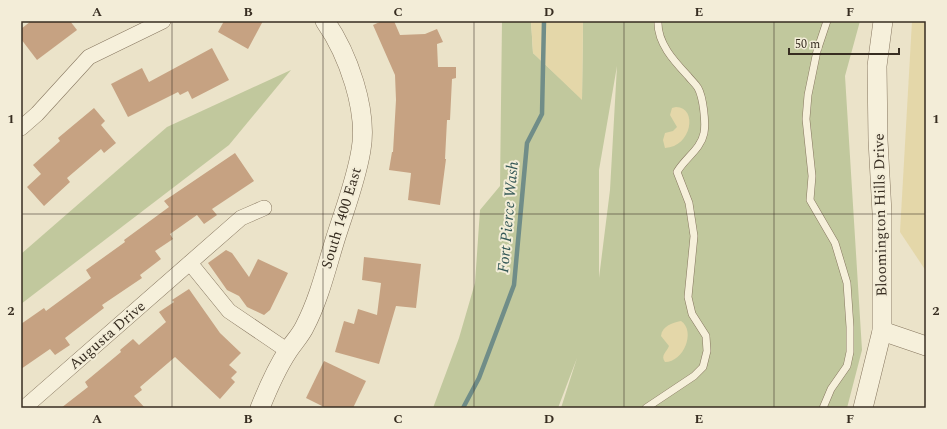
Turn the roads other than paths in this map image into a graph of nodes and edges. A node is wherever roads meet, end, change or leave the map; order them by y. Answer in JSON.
{"nodes":[{"id":1,"x":164,"y":21,"type":"edge"},
{"id":2,"x":325,"y":21,"type":"edge"},
{"id":3,"x":658,"y":21,"type":"edge"},
{"id":4,"x":827,"y":21,"type":"edge"},
{"id":5,"x":883,"y":21,"type":"edge"},
{"id":6,"x":21,"y":128,"type":"edge"},
{"id":7,"x":264,"y":208,"type":"dead end"},
{"id":8,"x":190,"y":263,"type":"junction"},
{"id":9,"x":882,"y":331,"type":"junction"},
{"id":10,"x":926,"y":346,"type":"edge"},
{"id":11,"x":288,"y":351,"type":"junction"},
{"id":12,"x":24,"y":408,"type":"edge"},
{"id":13,"x":260,"y":408,"type":"edge"},
{"id":14,"x":646,"y":408,"type":"edge"},
{"id":15,"x":823,"y":408,"type":"edge"},
{"id":16,"x":864,"y":408,"type":"edge"}],
"edges":[{"from":1,"to":6,"type":"street"},
{"from":2,"to":11,"type":"street","name":"South 1400 East"},
{"from":3,"to":14,"type":"lane"},
{"from":4,"to":15,"type":"lane"},
{"from":5,"to":9,"type":"street","name":"Bloomington Hills Drive"},
{"from":7,"to":8,"type":"street","name":"Augusta Drive"},
{"from":8,"to":11,"type":"street"},
{"from":8,"to":12,"type":"street","name":"Augusta Drive"},
{"from":9,"to":10,"type":"street"},
{"from":9,"to":16,"type":"street","name":"Bloomington Hills Drive"},
{"from":11,"to":13,"type":"street","name":"South 1400 East"}]}
